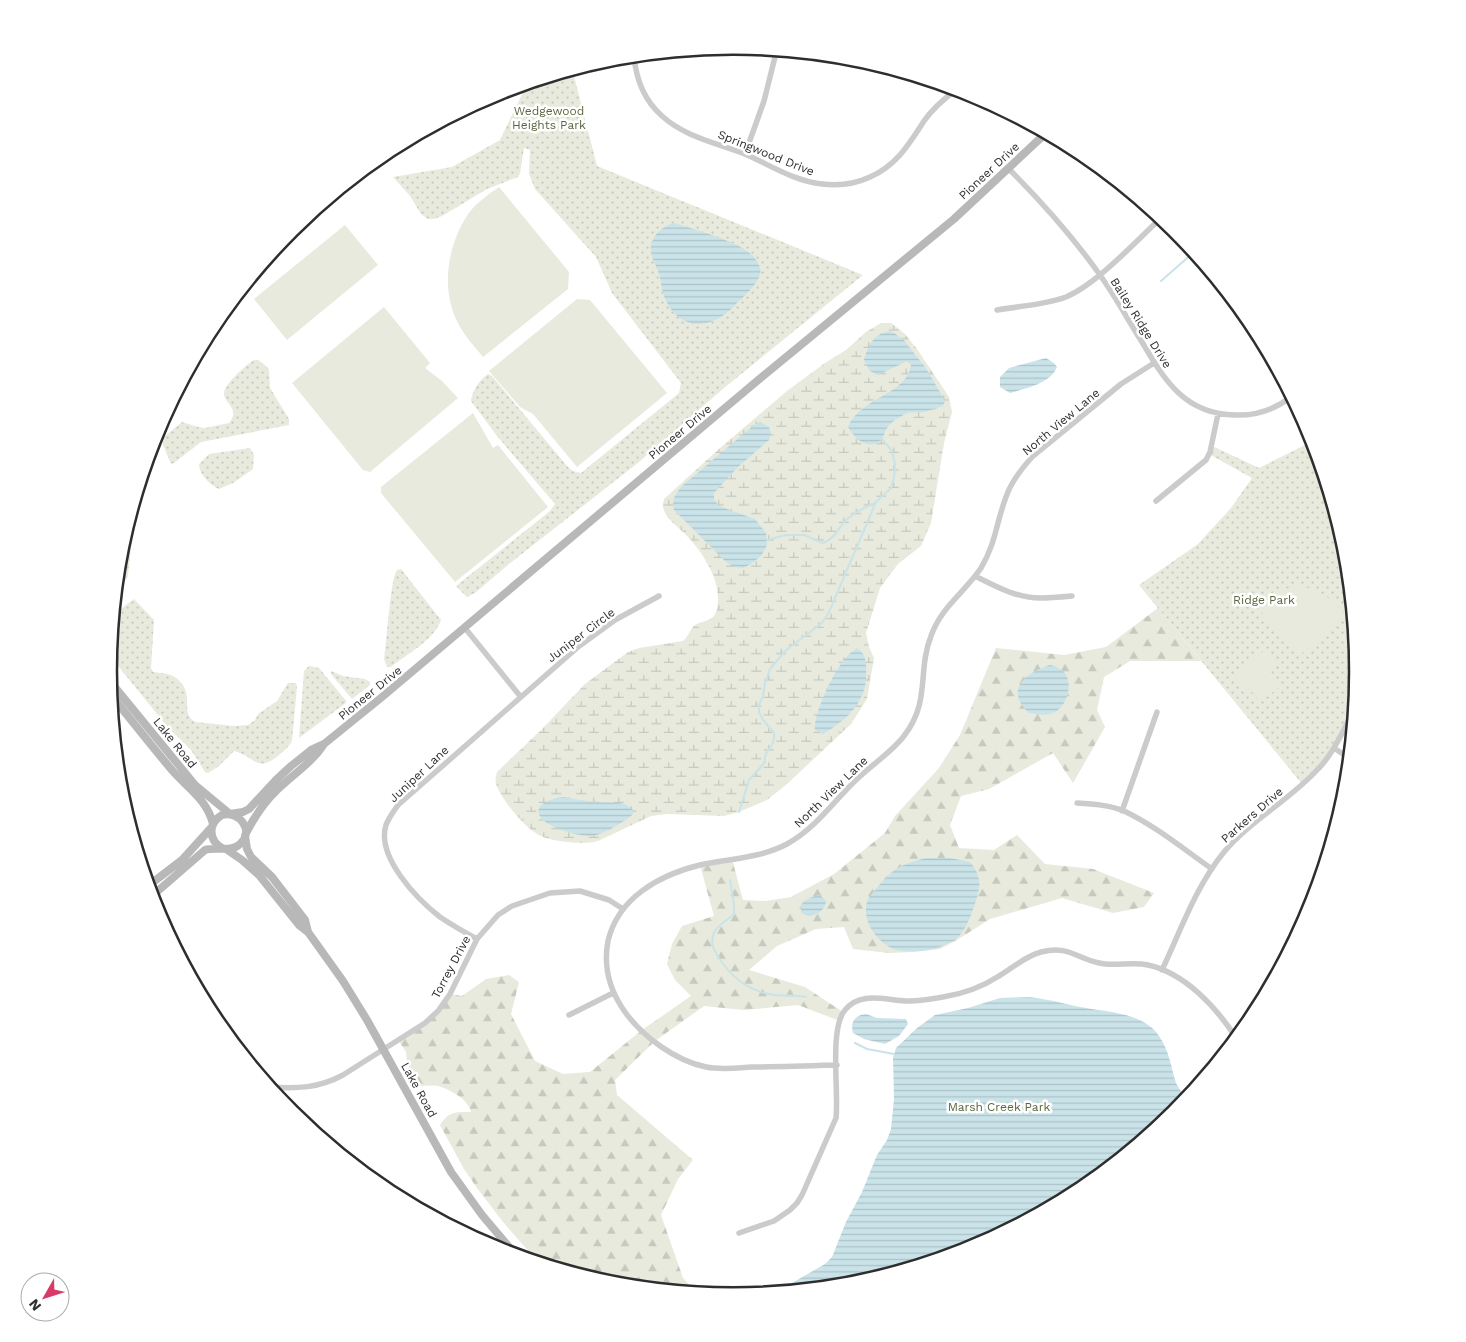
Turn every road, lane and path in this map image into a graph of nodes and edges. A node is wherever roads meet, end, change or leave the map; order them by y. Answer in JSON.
{"nodes":[{"id":1,"x":775,"y":56,"type":"dead end"},
{"id":2,"x":635,"y":63,"type":"edge"},
{"id":3,"x":950,"y":95,"type":"edge"},
{"id":4,"x":1041,"y":138,"type":"edge"},
{"id":5,"x":744,"y":154,"type":"junction"},
{"id":6,"x":1008,"y":168,"type":"junction"},
{"id":7,"x":1156,"y":223,"type":"edge"},
{"id":8,"x":1099,"y":274,"type":"junction"},
{"id":9,"x":997,"y":310,"type":"dead end"},
{"id":10,"x":1154,"y":362,"type":"junction"},
{"id":11,"x":1286,"y":401,"type":"edge"},
{"id":12,"x":1218,"y":414,"type":"junction"},
{"id":13,"x":1156,"y":501,"type":"dead end"},
{"id":14,"x":975,"y":576,"type":"junction"},
{"id":15,"x":659,"y":596,"type":"dead end"},
{"id":16,"x":1072,"y":596,"type":"dead end"},
{"id":17,"x":465,"y":628,"type":"junction"},
{"id":18,"x":117,"y":690,"type":"edge"},
{"id":19,"x":520,"y":696,"type":"junction"},
{"id":20,"x":118,"y":703,"type":"edge"},
{"id":21,"x":1157,"y":712,"type":"dead end"},
{"id":22,"x":1347,"y":725,"type":"edge"},
{"id":23,"x":324,"y":744,"type":"junction"},
{"id":24,"x":1334,"y":748,"type":"junction"},
{"id":25,"x":1343,"y":754,"type":"edge"},
{"id":26,"x":1077,"y":803,"type":"dead end"},
{"id":27,"x":1122,"y":811,"type":"junction"},
{"id":28,"x":230,"y":814,"type":"junction"},
{"id":29,"x":212,"y":826,"type":"junction"},
{"id":30,"x":246,"y":834,"type":"junction"},
{"id":31,"x":224,"y":848,"type":"junction"},
{"id":32,"x":1212,"y":869,"type":"junction"},
{"id":33,"x":154,"y":881,"type":"edge"},
{"id":34,"x":158,"y":891,"type":"edge"},
{"id":35,"x":623,"y":909,"type":"junction"},
{"id":36,"x":308,"y":932,"type":"junction"},
{"id":37,"x":476,"y":939,"type":"junction"},
{"id":38,"x":1162,"y":970,"type":"junction"},
{"id":39,"x":614,"y":993,"type":"junction"},
{"id":40,"x":570,"y":1015,"type":"dead end"},
{"id":41,"x":1232,"y":1032,"type":"edge"},
{"id":42,"x":384,"y":1049,"type":"junction"},
{"id":43,"x":836,"y":1065,"type":"junction"},
{"id":44,"x":280,"y":1088,"type":"edge"},
{"id":45,"x":739,"y":1233,"type":"dead end"},
{"id":46,"x":506,"y":1243,"type":"edge"}],
"edges":[{"from":1,"to":5,"type":"street"},
{"from":2,"to":5,"type":"street","name":"Springwood Drive"},
{"from":3,"to":5,"type":"street","name":"Springwood Drive"},
{"from":4,"to":6,"type":"street","name":"Pioneer Drive"},
{"from":6,"to":8,"type":"street","name":"Bailey Ridge Drive"},
{"from":6,"to":17,"type":"street","name":"Pioneer Drive"},
{"from":7,"to":8,"type":"street"},
{"from":8,"to":9,"type":"street"},
{"from":8,"to":10,"type":"street","name":"Bailey Ridge Drive"},
{"from":10,"to":12,"type":"street","name":"Bailey Ridge Drive"},
{"from":10,"to":14,"type":"street","name":"North View Lane"},
{"from":11,"to":12,"type":"street","name":"Bailey Ridge Drive"},
{"from":12,"to":13,"type":"street"},
{"from":14,"to":16,"type":"street"},
{"from":14,"to":35,"type":"street","name":"North View Lane"},
{"from":15,"to":19,"type":"street","name":"Juniper Circle"},
{"from":17,"to":19,"type":"street"},
{"from":17,"to":23,"type":"street","name":"Pioneer Drive"},
{"from":18,"to":28,"type":"street","name":"Lake Road"},
{"from":19,"to":37,"type":"street","name":"Juniper Lane"},
{"from":20,"to":29,"type":"street","name":"Lake Road"},
{"from":21,"to":27,"type":"street"},
{"from":22,"to":24,"type":"street","name":"Parkers Drive"},
{"from":23,"to":28,"type":"street","name":"Pioneer Drive"},
{"from":23,"to":30,"type":"street","name":"Pioneer Drive"},
{"from":24,"to":25,"type":"street"},
{"from":24,"to":32,"type":"street","name":"Parkers Drive"},
{"from":26,"to":27,"type":"street"},
{"from":27,"to":32,"type":"street"},
{"from":28,"to":29,"type":"street"},
{"from":28,"to":30,"type":"street"},
{"from":29,"to":31,"type":"street"},
{"from":29,"to":33,"type":"street"},
{"from":30,"to":31,"type":"street"},
{"from":30,"to":36,"type":"street","name":"Lake Road"},
{"from":31,"to":34,"type":"street"},
{"from":31,"to":36,"type":"street","name":"Lake Road"},
{"from":32,"to":38,"type":"street","name":"Parkers Drive"},
{"from":35,"to":37,"type":"street","name":"Torrey Drive"},
{"from":35,"to":39,"type":"street","name":"North View Lane"},
{"from":36,"to":42,"type":"street","name":"Lake Road"},
{"from":37,"to":42,"type":"street","name":"Torrey Drive"},
{"from":38,"to":41,"type":"street"},
{"from":38,"to":43,"type":"street"},
{"from":39,"to":40,"type":"street"},
{"from":39,"to":43,"type":"street","name":"North View Lane"},
{"from":42,"to":44,"type":"street","name":"Torrey Drive"},
{"from":42,"to":46,"type":"street","name":"Lake Road"},
{"from":43,"to":45,"type":"street"}]}
